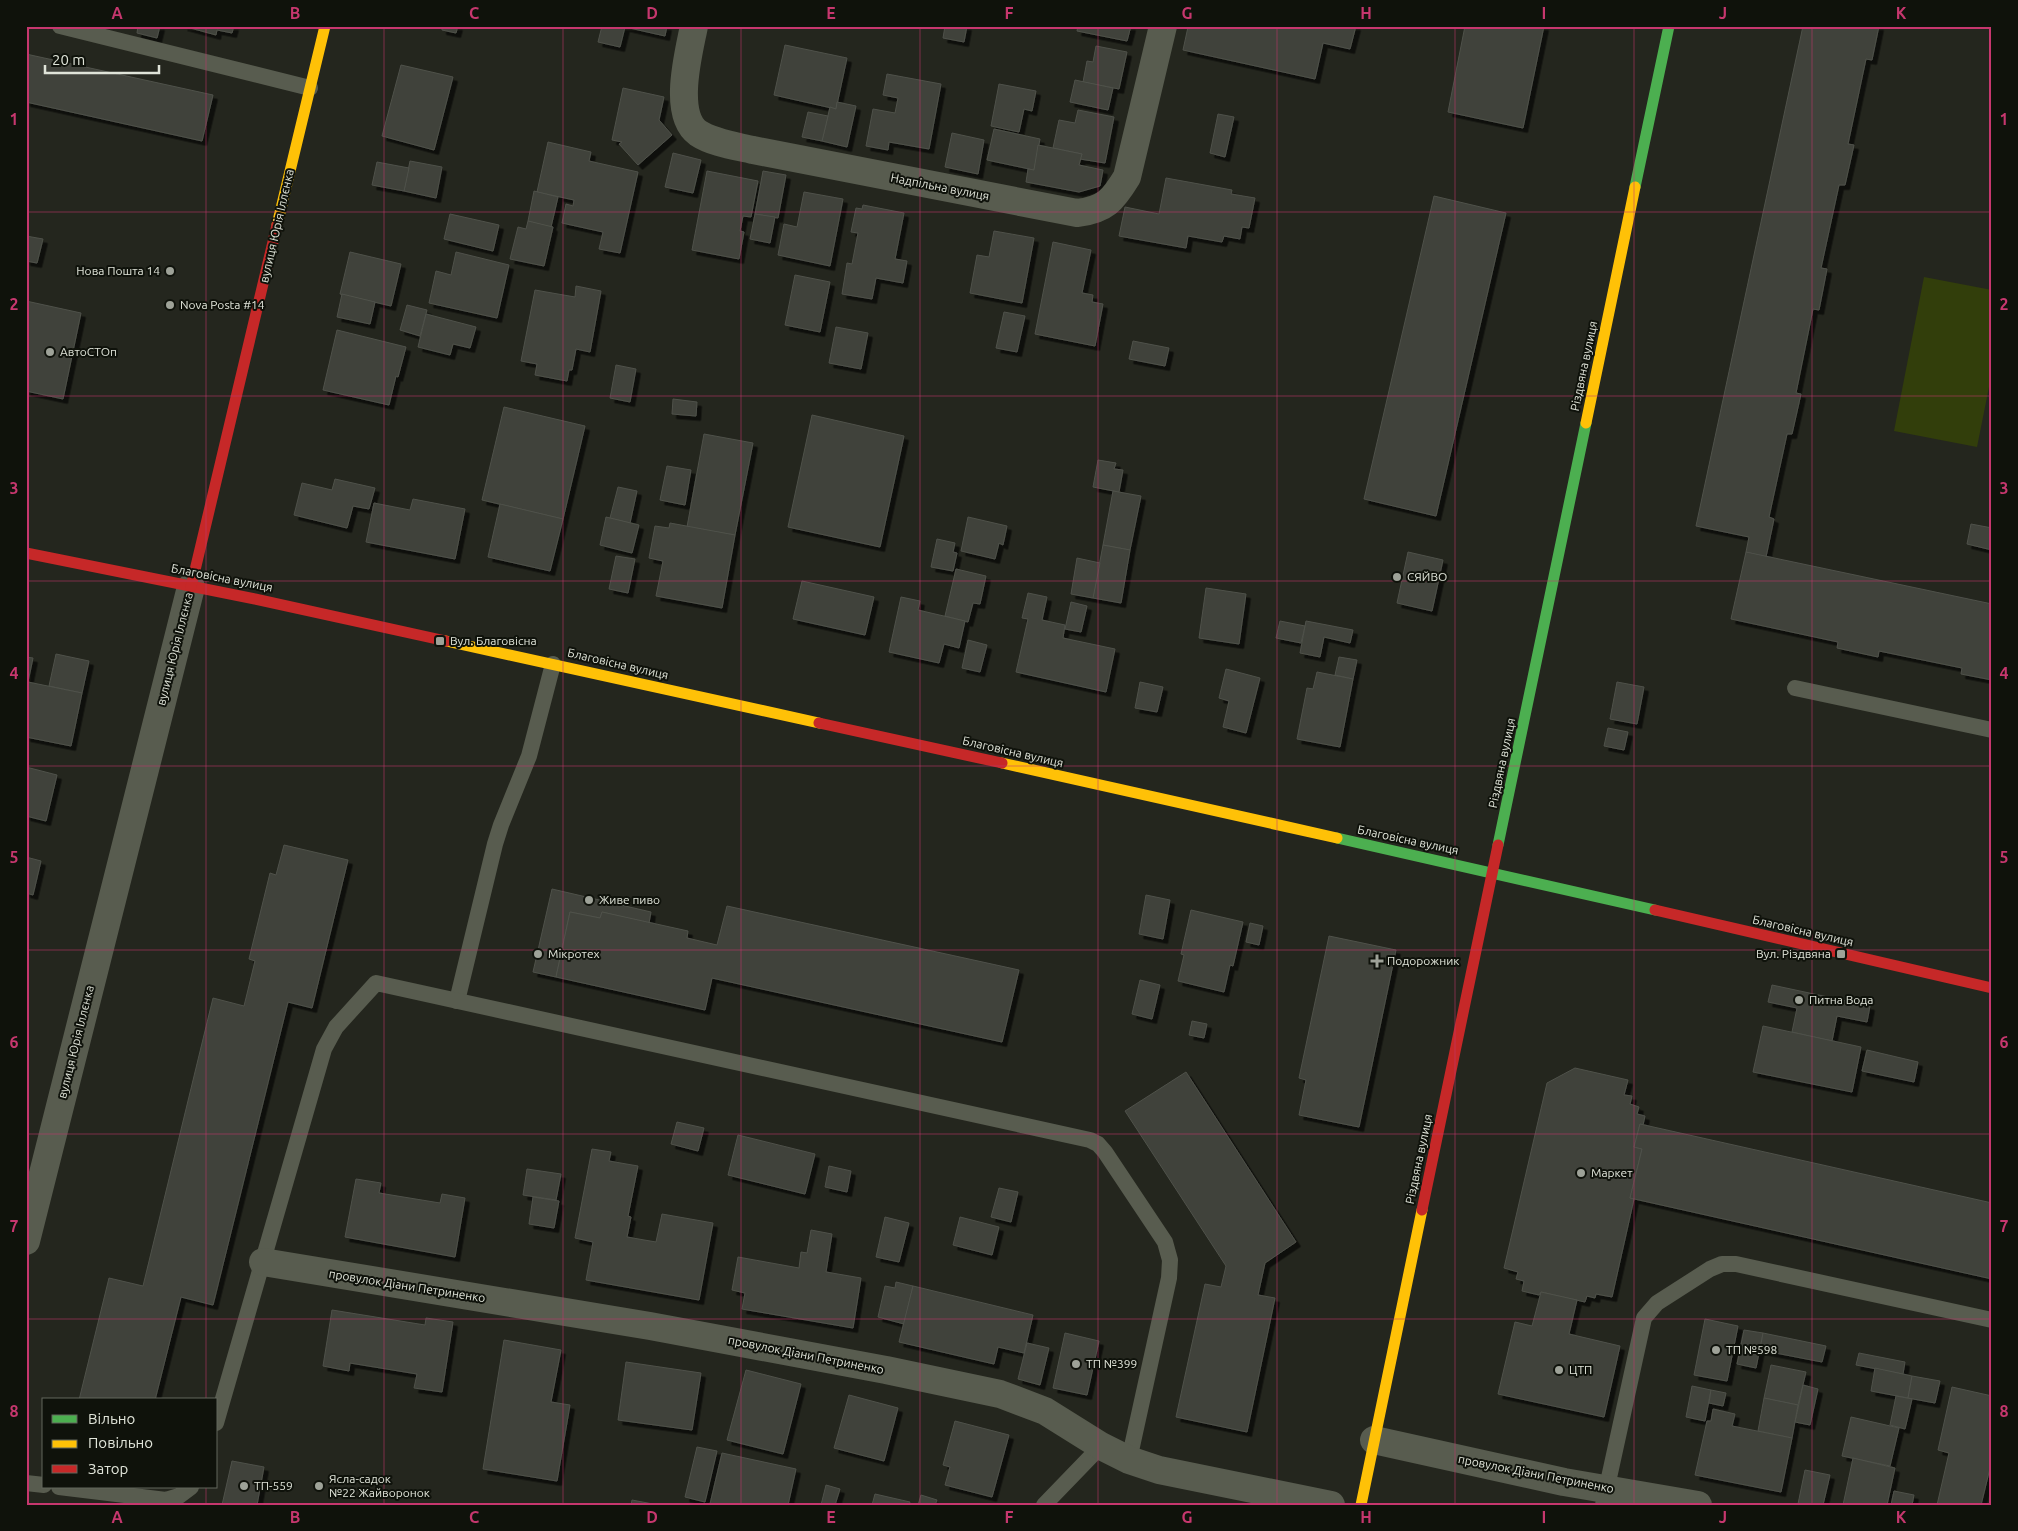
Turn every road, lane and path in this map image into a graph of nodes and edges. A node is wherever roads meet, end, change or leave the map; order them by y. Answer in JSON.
{"nodes":[{"id":1,"x":60,"y":26,"type":"edge"},
{"id":2,"x":325,"y":26,"type":"edge"},
{"id":3,"x":694,"y":26,"type":"edge"},
{"id":4,"x":1162,"y":26,"type":"edge"},
{"id":5,"x":1669,"y":26,"type":"edge"},
{"id":6,"x":310,"y":88,"type":"junction"},
{"id":7,"x":26,"y":553,"type":"edge"},
{"id":8,"x":191,"y":587,"type":"junction"},
{"id":9,"x":553,"y":664,"type":"junction"},
{"id":10,"x":1795,"y":688,"type":"dead end"},
{"id":11,"x":1992,"y":730,"type":"edge"},
{"id":12,"x":1492,"y":872,"type":"junction"},
{"id":13,"x":1992,"y":988,"type":"edge"},
{"id":14,"x":457,"y":1001,"type":"junction"},
{"id":15,"x":26,"y":1241,"type":"edge"},
{"id":16,"x":263,"y":1262,"type":"junction"},
{"id":17,"x":1992,"y":1320,"type":"edge"},
{"id":18,"x":218,"y":1416,"type":"edge"},
{"id":19,"x":1374,"y":1440,"type":"junction"},
{"id":20,"x":1101,"y":1446,"type":"junction"},
{"id":21,"x":1129,"y":1460,"type":"junction"},
{"id":22,"x":26,"y":1483,"type":"edge"},
{"id":23,"x":42,"y":1485,"type":"edge"},
{"id":24,"x":67,"y":1488,"type":"edge"},
{"id":25,"x":190,"y":1488,"type":"edge"},
{"id":26,"x":1605,"y":1497,"type":"edge"},
{"id":27,"x":1044,"y":1505,"type":"edge"},
{"id":28,"x":1331,"y":1505,"type":"edge"},
{"id":29,"x":1361,"y":1505,"type":"edge"},
{"id":30,"x":1698,"y":1505,"type":"edge"}],
"edges":[{"from":1,"to":6,"type":"lane"},
{"from":2,"to":6,"type":"street","name":"вулиця Юрія Іллєнка"},
{"from":3,"to":4,"type":"street","name":"Надпільна вулиця"},
{"from":5,"to":12,"type":"street","name":"Різдвяна вулиця"},
{"from":6,"to":8,"type":"street","name":"вулиця Юрія Іллєнка"},
{"from":7,"to":8,"type":"street","name":"Благовісна вулиця"},
{"from":8,"to":9,"type":"street","name":"Благовісна вулиця"},
{"from":8,"to":15,"type":"street","name":"вулиця Юрія Іллєнка"},
{"from":9,"to":12,"type":"street","name":"Благовісна вулиця"},
{"from":9,"to":14,"type":"lane"},
{"from":10,"to":11,"type":"lane"},
{"from":12,"to":13,"type":"street","name":"Благовісна вулиця"},
{"from":12,"to":19,"type":"street","name":"Різдвяна вулиця"},
{"from":14,"to":16,"type":"lane"},
{"from":14,"to":21,"type":"lane"},
{"from":16,"to":18,"type":"lane"},
{"from":16,"to":20,"type":"street","name":"провулок Діани Петриненко"},
{"from":17,"to":26,"type":"lane"},
{"from":19,"to":26,"type":"street","name":"провулок Діани Петриненко"},
{"from":19,"to":29,"type":"street","name":"Різдвяна вулиця"},
{"from":20,"to":21,"type":"street","name":"провулок Діани Петриненко"},
{"from":20,"to":27,"type":"lane"},
{"from":21,"to":28,"type":"street","name":"провулок Діани Петриненко"},
{"from":22,"to":23,"type":"lane"},
{"from":24,"to":25,"type":"lane"},
{"from":26,"to":30,"type":"street","name":"провулок Діани Петриненко"}]}
